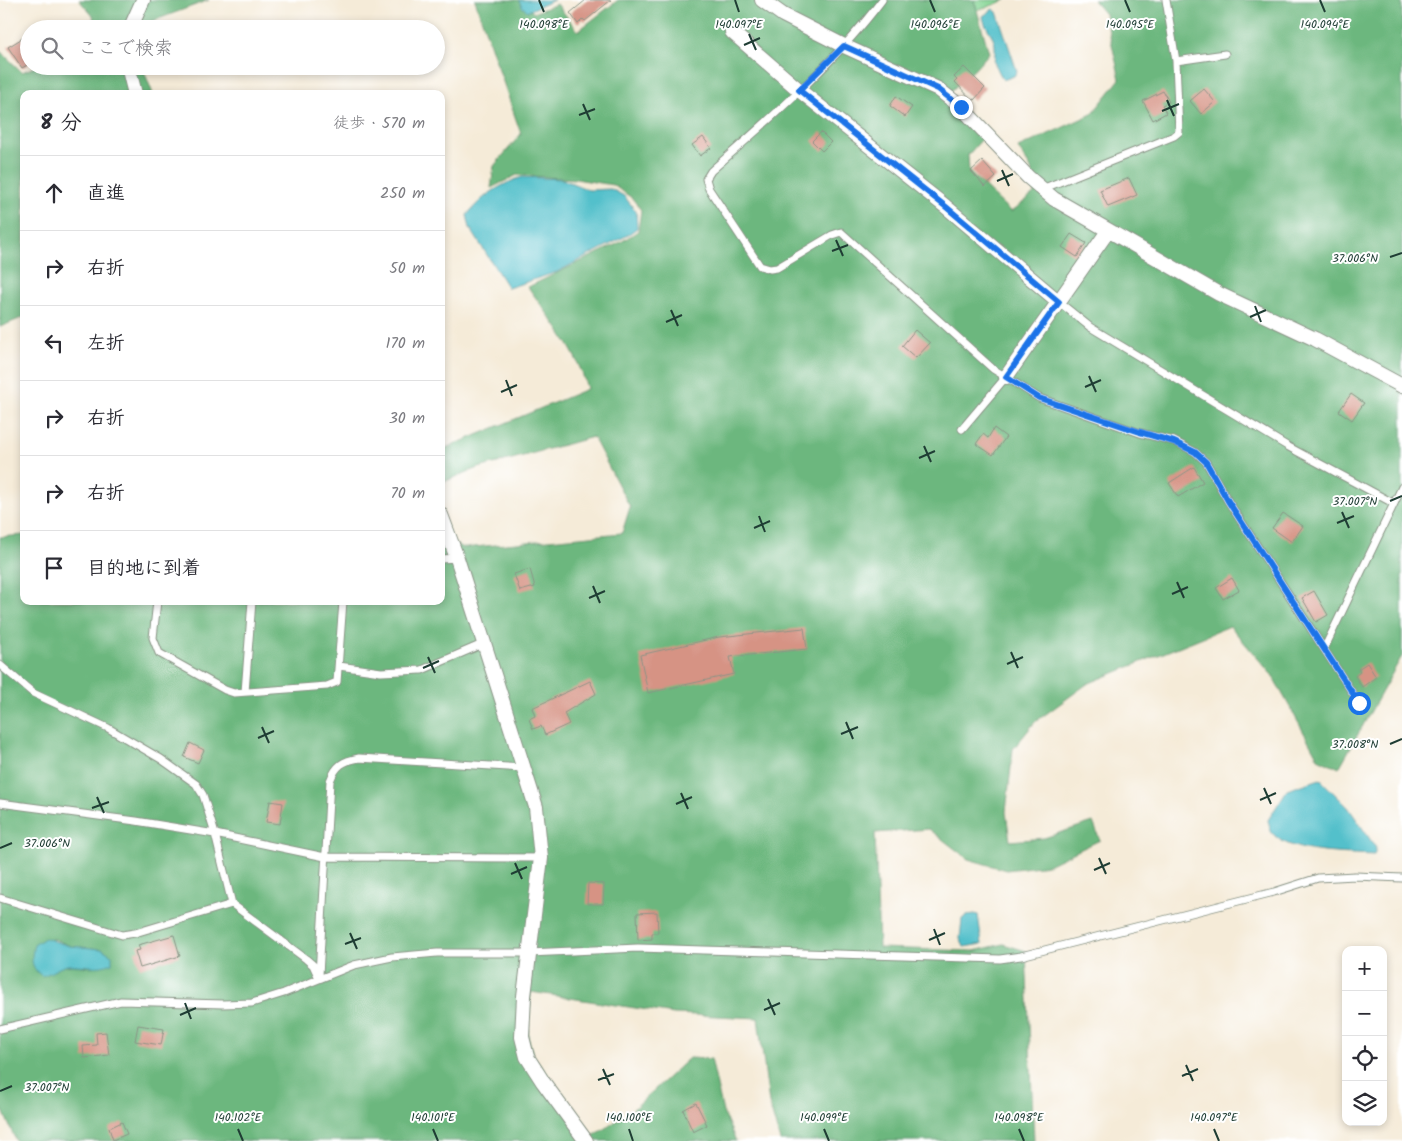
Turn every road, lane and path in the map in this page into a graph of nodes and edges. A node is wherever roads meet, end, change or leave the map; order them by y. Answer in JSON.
{"nodes":[{"id":1,"x":143,"y":0,"type":"edge"},
{"id":2,"x":762,"y":0,"type":"edge"},
{"id":3,"x":882,"y":0,"type":"edge"},
{"id":4,"x":1166,"y":0,"type":"edge"},
{"id":5,"x":134,"y":20,"type":"edge"},
{"id":6,"x":732,"y":32,"type":"dead end"},
{"id":7,"x":844,"y":46,"type":"junction"},
{"id":8,"x":1225,"y":54,"type":"dead end"},
{"id":9,"x":1176,"y":61,"type":"junction"},
{"id":10,"x":130,"y":75,"type":"edge"},
{"id":11,"x":134,"y":90,"type":"edge"},
{"id":12,"x":799,"y":90,"type":"junction"},
{"id":13,"x":1042,"y":189,"type":"junction"},
{"id":14,"x":1108,"y":231,"type":"junction"},
{"id":15,"x":1059,"y":302,"type":"junction"},
{"id":16,"x":1006,"y":377,"type":"junction"},
{"id":17,"x":1402,"y":386,"type":"edge"},
{"id":18,"x":962,"y":429,"type":"dead end"},
{"id":19,"x":1402,"y":487,"type":"edge"},
{"id":20,"x":1393,"y":503,"type":"junction"},
{"id":21,"x":445,"y":525,"type":"edge"},
{"id":22,"x":458,"y":558,"type":"junction"},
{"id":23,"x":445,"y":559,"type":"edge"},
{"id":24,"x":156,"y":605,"type":"edge"},
{"id":25,"x":252,"y":605,"type":"edge"},
{"id":26,"x":343,"y":605,"type":"edge"},
{"id":27,"x":485,"y":643,"type":"junction"},
{"id":28,"x":1324,"y":649,"type":"junction"},
{"id":29,"x":0,"y":665,"type":"edge"},
{"id":30,"x":339,"y":666,"type":"junction"},
{"id":31,"x":245,"y":692,"type":"junction"},
{"id":32,"x":1359,"y":703,"type":"dead end"},
{"id":33,"x":524,"y":768,"type":"junction"},
{"id":34,"x":0,"y":803,"type":"edge"},
{"id":35,"x":215,"y":834,"type":"junction"},
{"id":36,"x":325,"y":857,"type":"junction"},
{"id":37,"x":541,"y":858,"type":"junction"},
{"id":38,"x":1402,"y":878,"type":"edge"},
{"id":39,"x":0,"y":898,"type":"edge"},
{"id":40,"x":232,"y":904,"type":"junction"},
{"id":41,"x":529,"y":952,"type":"junction"},
{"id":42,"x":318,"y":978,"type":"junction"},
{"id":43,"x":0,"y":1028,"type":"edge"},
{"id":44,"x":586,"y":1141,"type":"edge"}],
"edges":[{"from":1,"to":5,"type":"street"},
{"from":2,"to":7,"type":"street"},
{"from":3,"to":7,"type":"lane"},
{"from":4,"to":9,"type":"lane"},
{"from":6,"to":12,"type":"street"},
{"from":7,"to":12,"type":"lane"},
{"from":7,"to":13,"type":"street"},
{"from":8,"to":9,"type":"lane"},
{"from":9,"to":13,"type":"lane"},
{"from":10,"to":11,"type":"street"},
{"from":12,"to":15,"type":"street"},
{"from":12,"to":16,"type":"lane"},
{"from":13,"to":14,"type":"street"},
{"from":14,"to":15,"type":"street"},
{"from":14,"to":17,"type":"street"},
{"from":15,"to":16,"type":"street"},
{"from":15,"to":20,"type":"lane"},
{"from":16,"to":18,"type":"lane"},
{"from":16,"to":28,"type":"lane"},
{"from":19,"to":20,"type":"lane"},
{"from":20,"to":28,"type":"lane"},
{"from":21,"to":22,"type":"street"},
{"from":22,"to":23,"type":"lane"},
{"from":22,"to":27,"type":"street"},
{"from":24,"to":31,"type":"lane"},
{"from":25,"to":31,"type":"lane"},
{"from":26,"to":30,"type":"lane"},
{"from":27,"to":30,"type":"lane"},
{"from":27,"to":33,"type":"street"},
{"from":28,"to":32,"type":"lane"},
{"from":29,"to":35,"type":"lane"},
{"from":30,"to":31,"type":"lane"},
{"from":33,"to":36,"type":"lane"},
{"from":33,"to":37,"type":"street"},
{"from":34,"to":35,"type":"lane"},
{"from":35,"to":36,"type":"lane"},
{"from":35,"to":40,"type":"lane"},
{"from":36,"to":37,"type":"lane"},
{"from":36,"to":42,"type":"lane"},
{"from":37,"to":41,"type":"street"},
{"from":38,"to":41,"type":"lane"},
{"from":39,"to":40,"type":"lane"},
{"from":40,"to":42,"type":"lane"},
{"from":41,"to":42,"type":"lane"},
{"from":41,"to":44,"type":"street"},
{"from":42,"to":43,"type":"lane"}]}
